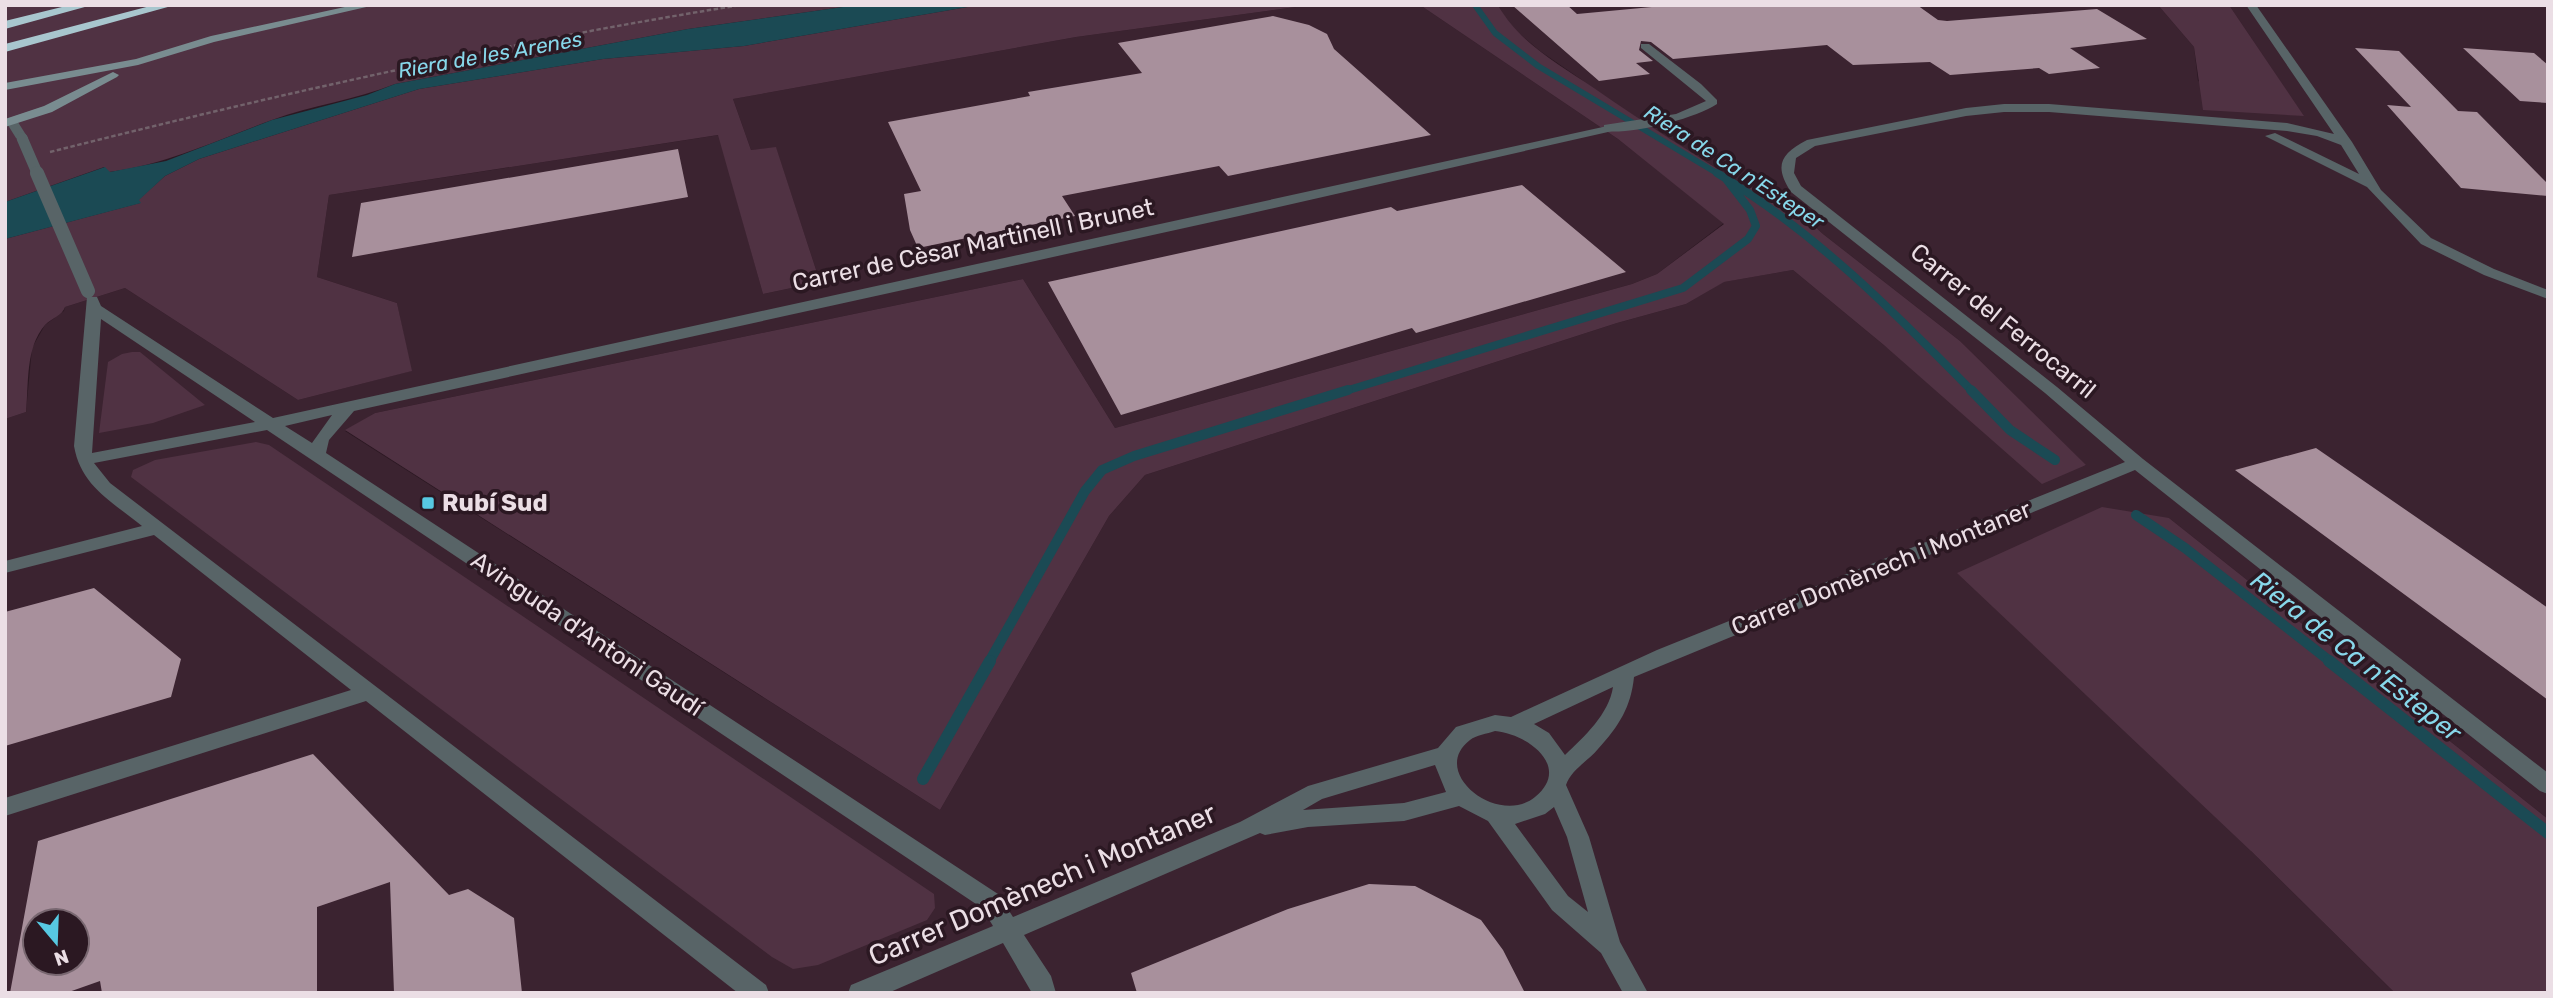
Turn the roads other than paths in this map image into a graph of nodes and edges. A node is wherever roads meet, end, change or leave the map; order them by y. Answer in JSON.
{"nodes":[{"id":1,"x":86,"y":5,"type":"edge"},
{"id":2,"x":169,"y":5,"type":"edge"},
{"id":3,"x":370,"y":5,"type":"edge"},
{"id":4,"x":2251,"y":5,"type":"edge"},
{"id":5,"x":5,"y":25,"type":"edge"},
{"id":6,"x":1646,"y":46,"type":"dead end"},
{"id":7,"x":5,"y":48,"type":"edge"},
{"id":8,"x":138,"y":62,"type":"junction"},
{"id":9,"x":30,"y":84,"type":"junction"},
{"id":10,"x":5,"y":87,"type":"edge"},
{"id":11,"x":66,"y":98,"type":"junction"},
{"id":12,"x":2326,"y":113,"type":"junction"},
{"id":13,"x":9,"y":122,"type":"edge"},
{"id":14,"x":2268,"y":131,"type":"junction"},
{"id":15,"x":2346,"y":142,"type":"junction"},
{"id":16,"x":2372,"y":185,"type":"junction"},
{"id":17,"x":2548,"y":295,"type":"edge"},
{"id":18,"x":95,"y":308,"type":"junction"},
{"id":19,"x":349,"y":406,"type":"junction"},
{"id":20,"x":270,"y":424,"type":"junction"},
{"id":21,"x":317,"y":455,"type":"junction"},
{"id":22,"x":84,"y":460,"type":"junction"},
{"id":23,"x":2137,"y":463,"type":"junction"},
{"id":24,"x":157,"y":528,"type":"junction"},
{"id":25,"x":5,"y":568,"type":"edge"},
{"id":26,"x":1625,"y":673,"type":"junction"},
{"id":27,"x":369,"y":692,"type":"junction"},
{"id":28,"x":1513,"y":725,"type":"junction"},
{"id":29,"x":1445,"y":754,"type":"junction"},
{"id":30,"x":1559,"y":780,"type":"junction"},
{"id":31,"x":2548,"y":785,"type":"edge"},
{"id":32,"x":1461,"y":797,"type":"junction"},
{"id":33,"x":5,"y":807,"type":"edge"},
{"id":34,"x":1494,"y":813,"type":"junction"},
{"id":35,"x":1248,"y":829,"type":"junction"},
{"id":36,"x":1009,"y":931,"type":"junction"},
{"id":37,"x":1609,"y":945,"type":"junction"},
{"id":38,"x":757,"y":993,"type":"edge"},
{"id":39,"x":860,"y":993,"type":"edge"},
{"id":40,"x":1044,"y":993,"type":"edge"},
{"id":41,"x":1636,"y":993,"type":"edge"}],
"edges":[{"from":1,"to":5,"type":"highway"},
{"from":2,"to":7,"type":"highway"},
{"from":3,"to":8,"type":"main road"},
{"from":4,"to":12,"type":"street"},
{"from":6,"to":19,"type":"street","name":"Carrer de Cèsar Martinell i Brunet"},
{"from":8,"to":9,"type":"main road"},
{"from":8,"to":11,"type":"main road"},
{"from":9,"to":10,"type":"main road"},
{"from":9,"to":11,"type":"main road"},
{"from":11,"to":13,"type":"main road"},
{"from":12,"to":14,"type":"street","name":"Carrer del Ferrocarril"},
{"from":12,"to":15,"type":"street"},
{"from":13,"to":18,"type":"street","bridge":true},
{"from":14,"to":15,"type":"street","name":"Carrer del Ferrocarril"},
{"from":14,"to":16,"type":"street","name":"Carrer del Ferrocarril"},
{"from":14,"to":23,"type":"street","name":"Carrer del Ferrocarril"},
{"from":15,"to":16,"type":"street"},
{"from":16,"to":17,"type":"street"},
{"from":18,"to":20,"type":"street","name":"Avinguda d'Antoni Gaudí"},
{"from":18,"to":22,"type":"street"},
{"from":19,"to":20,"type":"street","name":"Carrer de Cèsar Martinell i Brunet"},
{"from":19,"to":21,"type":"street"},
{"from":20,"to":21,"type":"street","name":"Avinguda d'Antoni Gaudí"},
{"from":20,"to":22,"type":"street","name":"Carrer de Cèsar Martinell i Brunet"},
{"from":21,"to":36,"type":"street","name":"Avinguda d'Antoni Gaudí"},
{"from":22,"to":24,"type":"street"},
{"from":23,"to":26,"type":"street","name":"Carrer Domènech i Montaner"},
{"from":23,"to":31,"type":"street","name":"Carrer del Ferrocarril"},
{"from":24,"to":25,"type":"street"},
{"from":24,"to":27,"type":"street"},
{"from":26,"to":28,"type":"street","name":"Carrer Domènech i Montaner"},
{"from":26,"to":30,"type":"street"},
{"from":27,"to":33,"type":"street"},
{"from":27,"to":38,"type":"street"},
{"from":28,"to":29,"type":"street"},
{"from":28,"to":30,"type":"street"},
{"from":29,"to":32,"type":"street"},
{"from":29,"to":35,"type":"street","name":"Carrer Domènech i Montaner"},
{"from":30,"to":34,"type":"street"},
{"from":30,"to":37,"type":"street"},
{"from":32,"to":34,"type":"street"},
{"from":32,"to":35,"type":"street","name":"Carrer Domènech i Montaner"},
{"from":34,"to":37,"type":"street"},
{"from":35,"to":36,"type":"street","name":"Carrer Domènech i Montaner"},
{"from":36,"to":39,"type":"street","name":"Carrer Domènech i Montaner"},
{"from":36,"to":40,"type":"street","name":"Avinguda d'Antoni Gaudí"},
{"from":37,"to":41,"type":"street"}]}
